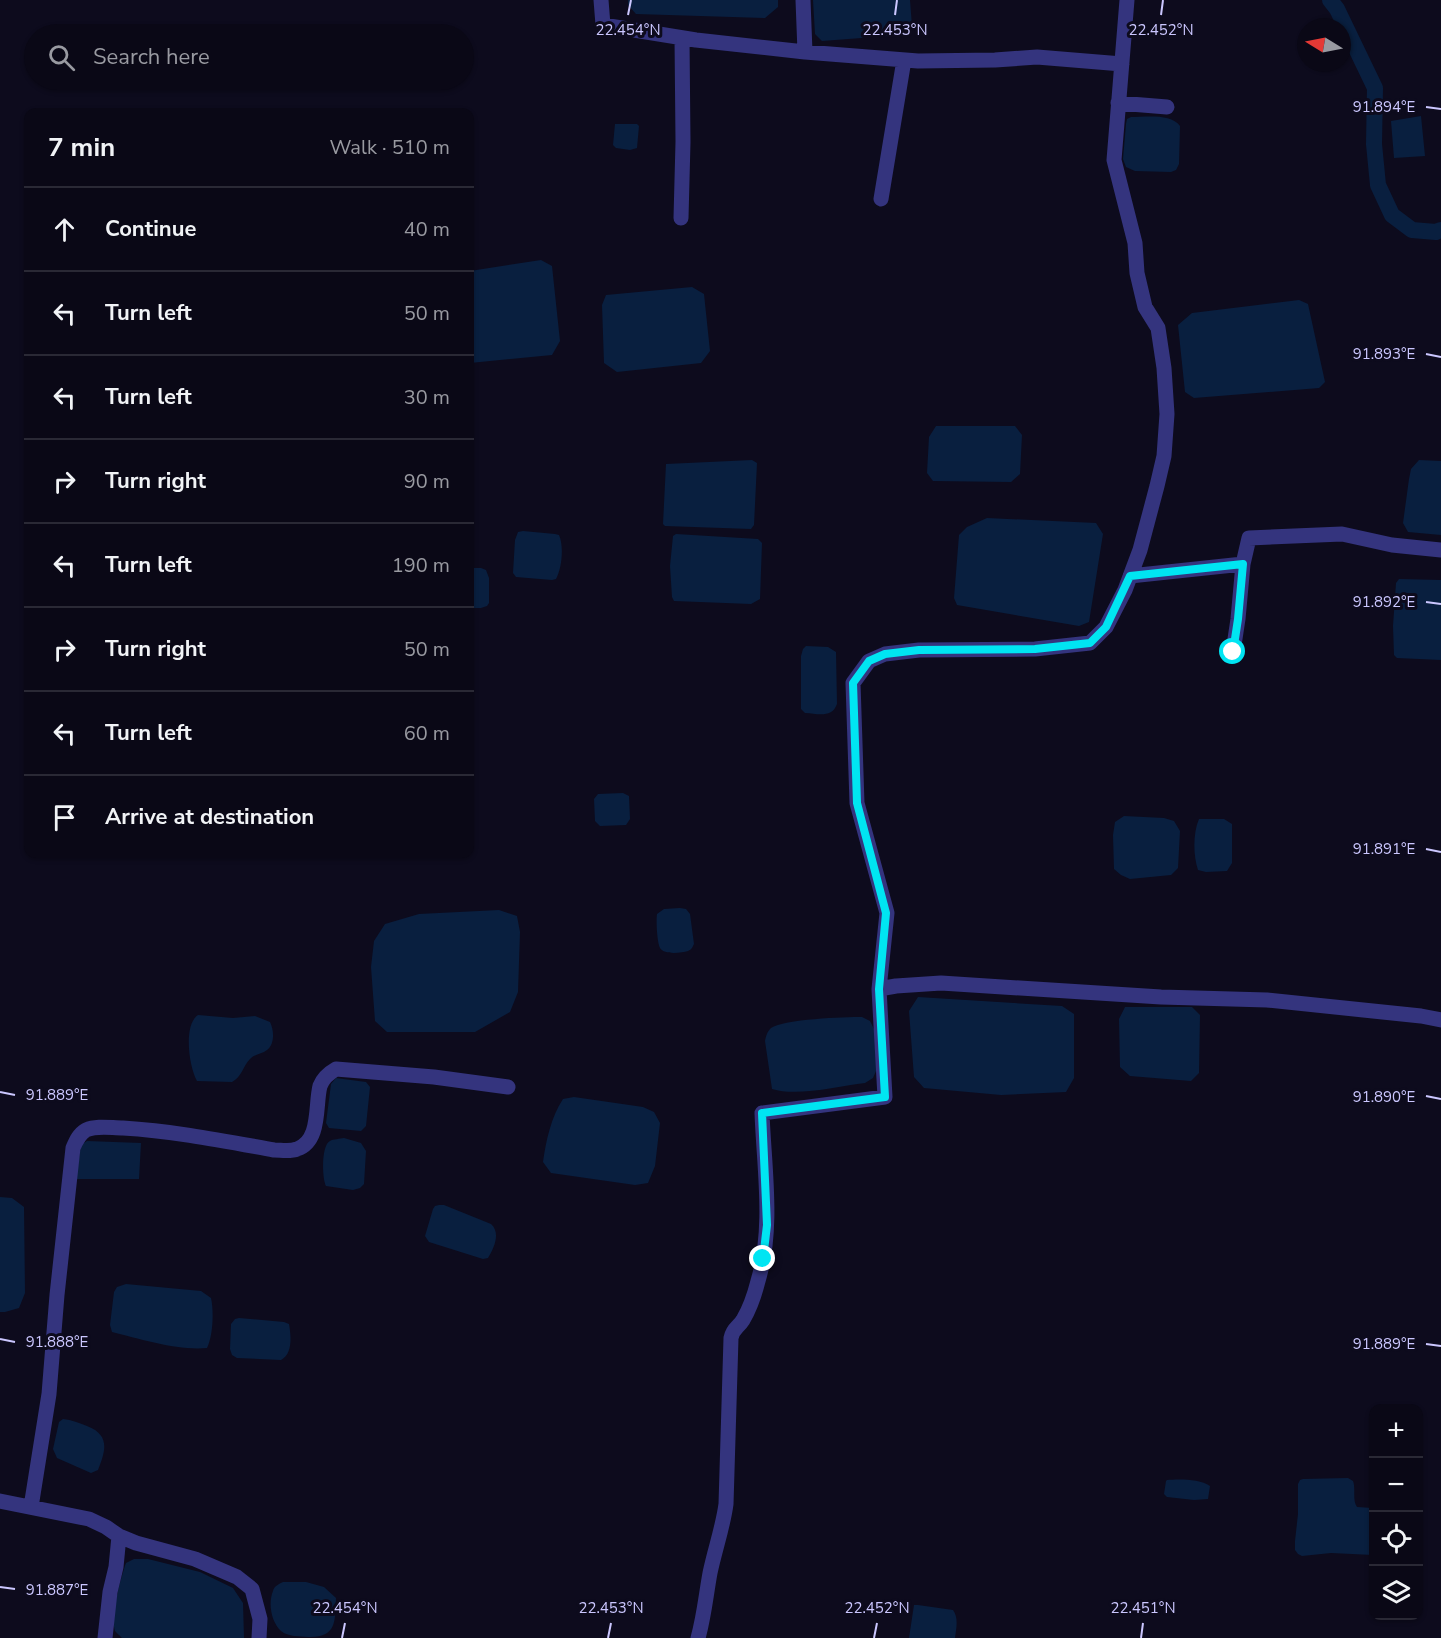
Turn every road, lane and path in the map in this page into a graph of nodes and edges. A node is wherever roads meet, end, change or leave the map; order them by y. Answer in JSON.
{"nodes":[{"id":1,"x":601,"y":0,"type":"edge"},
{"id":2,"x":803,"y":0,"type":"edge"},
{"id":3,"x":1126,"y":0,"type":"edge"},
{"id":4,"x":682,"y":38,"type":"junction"},
{"id":5,"x":805,"y":51,"type":"junction"},
{"id":6,"x":904,"y":60,"type":"junction"},
{"id":7,"x":1122,"y":64,"type":"junction"},
{"id":8,"x":1118,"y":103,"type":"junction"},
{"id":9,"x":1167,"y":107,"type":"dead end"},
{"id":10,"x":881,"y":199,"type":"dead end"},
{"id":11,"x":681,"y":218,"type":"dead end"},
{"id":12,"x":1441,"y":550,"type":"edge"},
{"id":13,"x":1243,"y":564,"type":"junction"},
{"id":14,"x":1130,"y":576,"type":"junction"},
{"id":15,"x":1233,"y":652,"type":"dead end"},
{"id":16,"x":879,"y":989,"type":"junction"},
{"id":17,"x":1441,"y":1020,"type":"edge"},
{"id":18,"x":508,"y":1087,"type":"dead end"},
{"id":19,"x":0,"y":1501,"type":"edge"},
{"id":20,"x":31,"y":1507,"type":"junction"},
{"id":21,"x":119,"y":1536,"type":"junction"},
{"id":22,"x":105,"y":1638,"type":"edge"},
{"id":23,"x":259,"y":1638,"type":"edge"},
{"id":24,"x":698,"y":1638,"type":"edge"}],
"edges":[{"from":1,"to":4,"type":"street"},
{"from":2,"to":5,"type":"street"},
{"from":3,"to":7,"type":"street"},
{"from":4,"to":5,"type":"street"},
{"from":4,"to":11,"type":"street"},
{"from":5,"to":6,"type":"street"},
{"from":6,"to":7,"type":"street"},
{"from":6,"to":10,"type":"street"},
{"from":7,"to":8,"type":"street"},
{"from":8,"to":9,"type":"street"},
{"from":8,"to":14,"type":"street"},
{"from":12,"to":13,"type":"street"},
{"from":13,"to":14,"type":"street"},
{"from":13,"to":15,"type":"street"},
{"from":14,"to":16,"type":"street"},
{"from":16,"to":17,"type":"street"},
{"from":16,"to":24,"type":"street"},
{"from":18,"to":20,"type":"street"},
{"from":19,"to":20,"type":"street"},
{"from":20,"to":21,"type":"street"},
{"from":21,"to":22,"type":"street"},
{"from":21,"to":23,"type":"street"}]}
